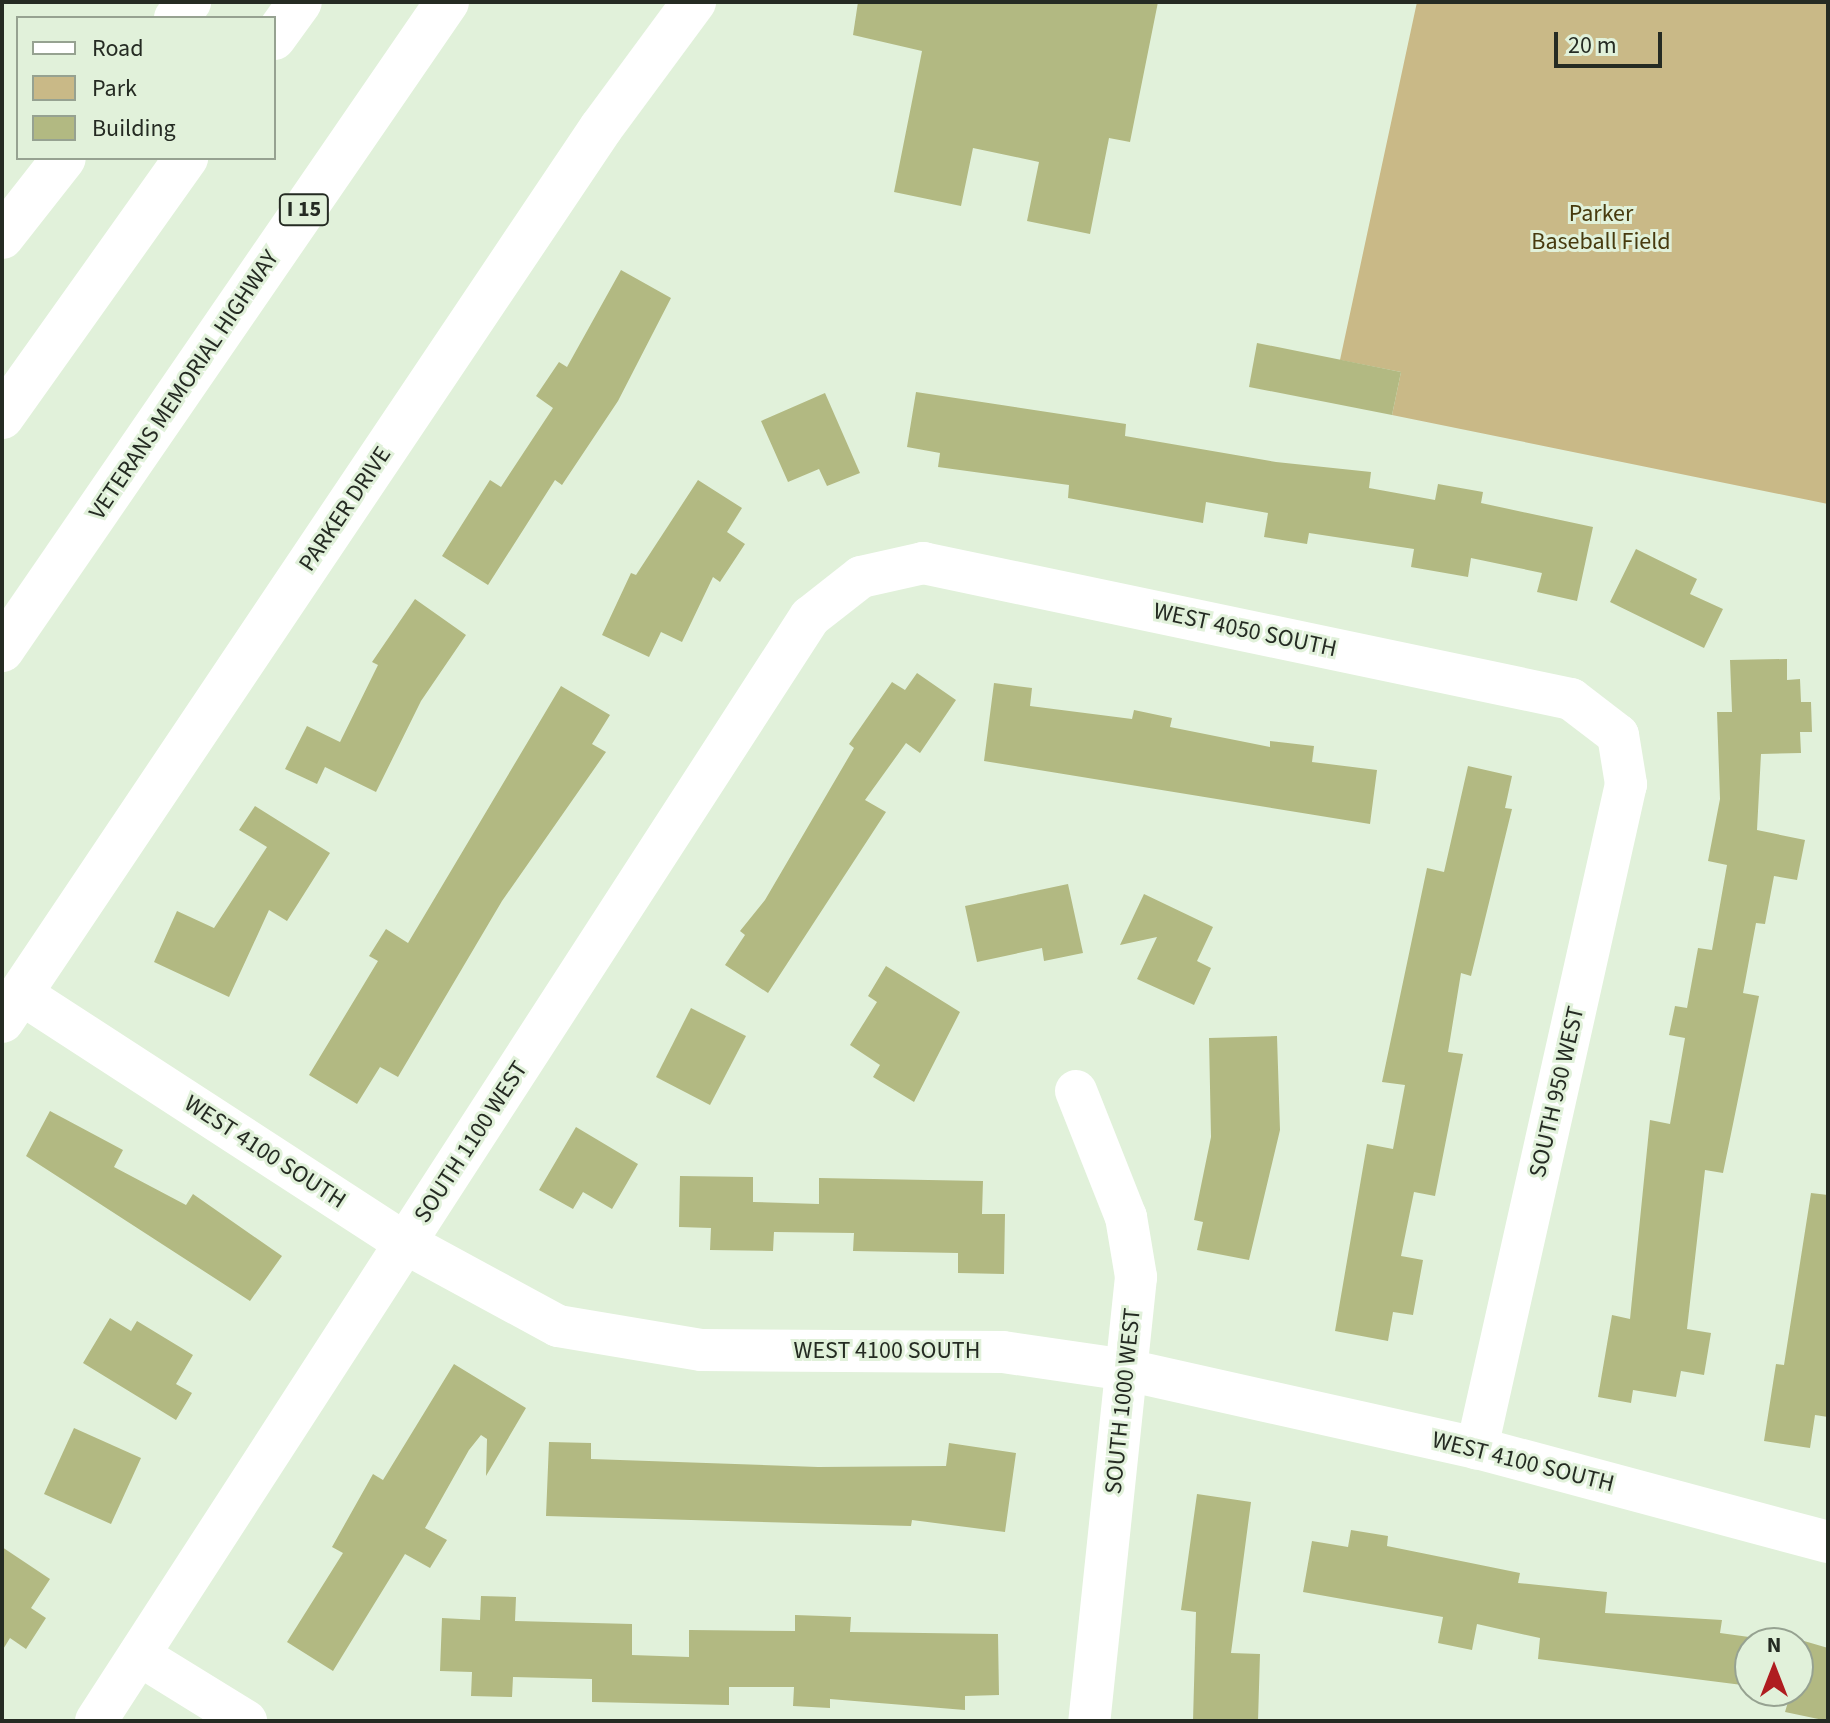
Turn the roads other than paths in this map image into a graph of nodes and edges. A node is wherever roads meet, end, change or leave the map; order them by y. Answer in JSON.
{"nodes":[{"id":1,"x":300,"y":2,"type":"edge"},
{"id":2,"x":447,"y":2,"type":"edge"},
{"id":3,"x":694,"y":2,"type":"edge"},
{"id":4,"x":276,"y":35,"type":"edge"},
{"id":5,"x":62,"y":160,"type":"edge"},
{"id":6,"x":185,"y":160,"type":"edge"},
{"id":7,"x":2,"y":237,"type":"edge"},
{"id":8,"x":2,"y":417,"type":"edge"},
{"id":9,"x":861,"y":577,"type":"joint"},
{"id":10,"x":2,"y":650,"type":"edge"},
{"id":11,"x":1618,"y":735,"type":"joint"},
{"id":12,"x":11,"y":1007,"type":"edge"},
{"id":13,"x":1076,"y":1091,"type":"dead end"},
{"id":14,"x":405,"y":1243,"type":"junction"},
{"id":15,"x":1127,"y":1370,"type":"junction"},
{"id":16,"x":1477,"y":1448,"type":"junction"},
{"id":17,"x":1828,"y":1542,"type":"edge"},
{"id":18,"x":139,"y":1655,"type":"junction"},
{"id":19,"x":96,"y":1721,"type":"edge"},
{"id":20,"x":246,"y":1721,"type":"edge"},
{"id":21,"x":1089,"y":1721,"type":"edge"}],
"edges":[{"from":1,"to":4,"type":"main road"},
{"from":2,"to":10,"type":"main road","name":"VETERANS MEMORIAL HIGHWAY","number":"I 15"},
{"from":3,"to":12,"type":"main road","name":"PARKER DRIVE"},
{"from":5,"to":7,"type":"main road"},
{"from":6,"to":8,"type":"main road"},
{"from":9,"to":11,"type":"street","name":"WEST 4050 SOUTH"},
{"from":9,"to":14,"type":"street","name":"SOUTH 1100 WEST"},
{"from":11,"to":16,"type":"street","name":"SOUTH 950 WEST"},
{"from":12,"to":14,"type":"street","name":"WEST 4100 SOUTH"},
{"from":13,"to":15,"type":"street","name":"SOUTH 1000 WEST"},
{"from":14,"to":15,"type":"street","name":"WEST 4100 SOUTH"},
{"from":14,"to":18,"type":"street","name":"SOUTH 1100 WEST"},
{"from":15,"to":16,"type":"street","name":"WEST 4100 SOUTH"},
{"from":15,"to":21,"type":"street","name":"SOUTH 1000 WEST"},
{"from":16,"to":17,"type":"street","name":"WEST 4100 SOUTH"},
{"from":18,"to":19,"type":"street","name":"SOUTH 1100 WEST"},
{"from":18,"to":20,"type":"street"}]}
